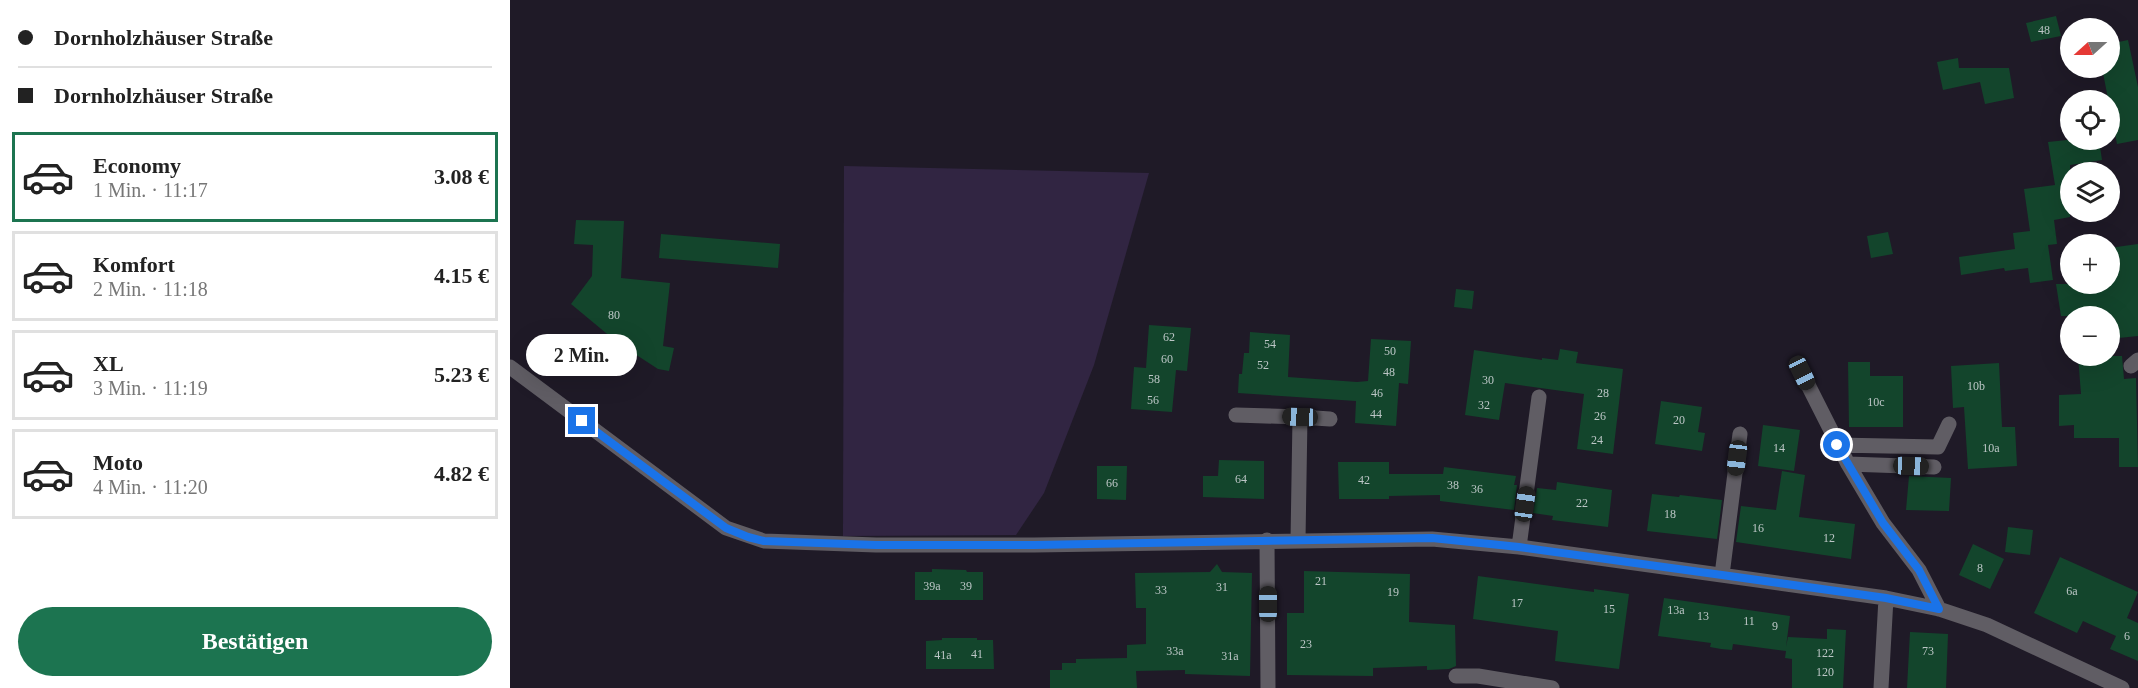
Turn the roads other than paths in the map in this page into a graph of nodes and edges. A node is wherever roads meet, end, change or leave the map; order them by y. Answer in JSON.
{"nodes":[{"id":1,"x":510,"y":367,"type":"edge"},
{"id":2,"x":1802,"y":373,"type":"dead end"},
{"id":3,"x":1539,"y":398,"type":"dead end"},
{"id":4,"x":1236,"y":415,"type":"dead end"},
{"id":5,"x":1300,"y":417,"type":"junction"},
{"id":6,"x":1330,"y":419,"type":"dead end"},
{"id":7,"x":1949,"y":424,"type":"dead end"},
{"id":8,"x":1740,"y":434,"type":"dead end"},
{"id":9,"x":1837,"y":445,"type":"junction"},
{"id":10,"x":1848,"y":464,"type":"junction"},
{"id":11,"x":1934,"y":467,"type":"dead end"},
{"id":12,"x":1267,"y":540,"type":"junction"},
{"id":13,"x":1298,"y":540,"type":"junction"},
{"id":14,"x":1519,"y":547,"type":"junction"},
{"id":15,"x":1722,"y":575,"type":"junction"},
{"id":16,"x":1886,"y":598,"type":"junction"},
{"id":17,"x":1939,"y":609,"type":"junction"},
{"id":18,"x":1456,"y":676,"type":"dead end"},
{"id":19,"x":1268,"y":688,"type":"edge"},
{"id":20,"x":1552,"y":688,"type":"edge"},
{"id":21,"x":1881,"y":688,"type":"edge"},
{"id":22,"x":2122,"y":688,"type":"edge"}],
"edges":[{"from":1,"to":12,"type":"street"},
{"from":2,"to":9,"type":"street"},
{"from":3,"to":14,"type":"street"},
{"from":4,"to":5,"type":"street"},
{"from":5,"to":6,"type":"street"},
{"from":5,"to":13,"type":"street"},
{"from":7,"to":9,"type":"street"},
{"from":8,"to":15,"type":"street"},
{"from":9,"to":10,"type":"street"},
{"from":10,"to":11,"type":"street"},
{"from":10,"to":17,"type":"street"},
{"from":12,"to":13,"type":"street"},
{"from":12,"to":19,"type":"street"},
{"from":13,"to":14,"type":"street"},
{"from":14,"to":15,"type":"street"},
{"from":15,"to":16,"type":"street"},
{"from":16,"to":17,"type":"street"},
{"from":16,"to":21,"type":"street"},
{"from":17,"to":22,"type":"street"},
{"from":18,"to":20,"type":"street"}]}
